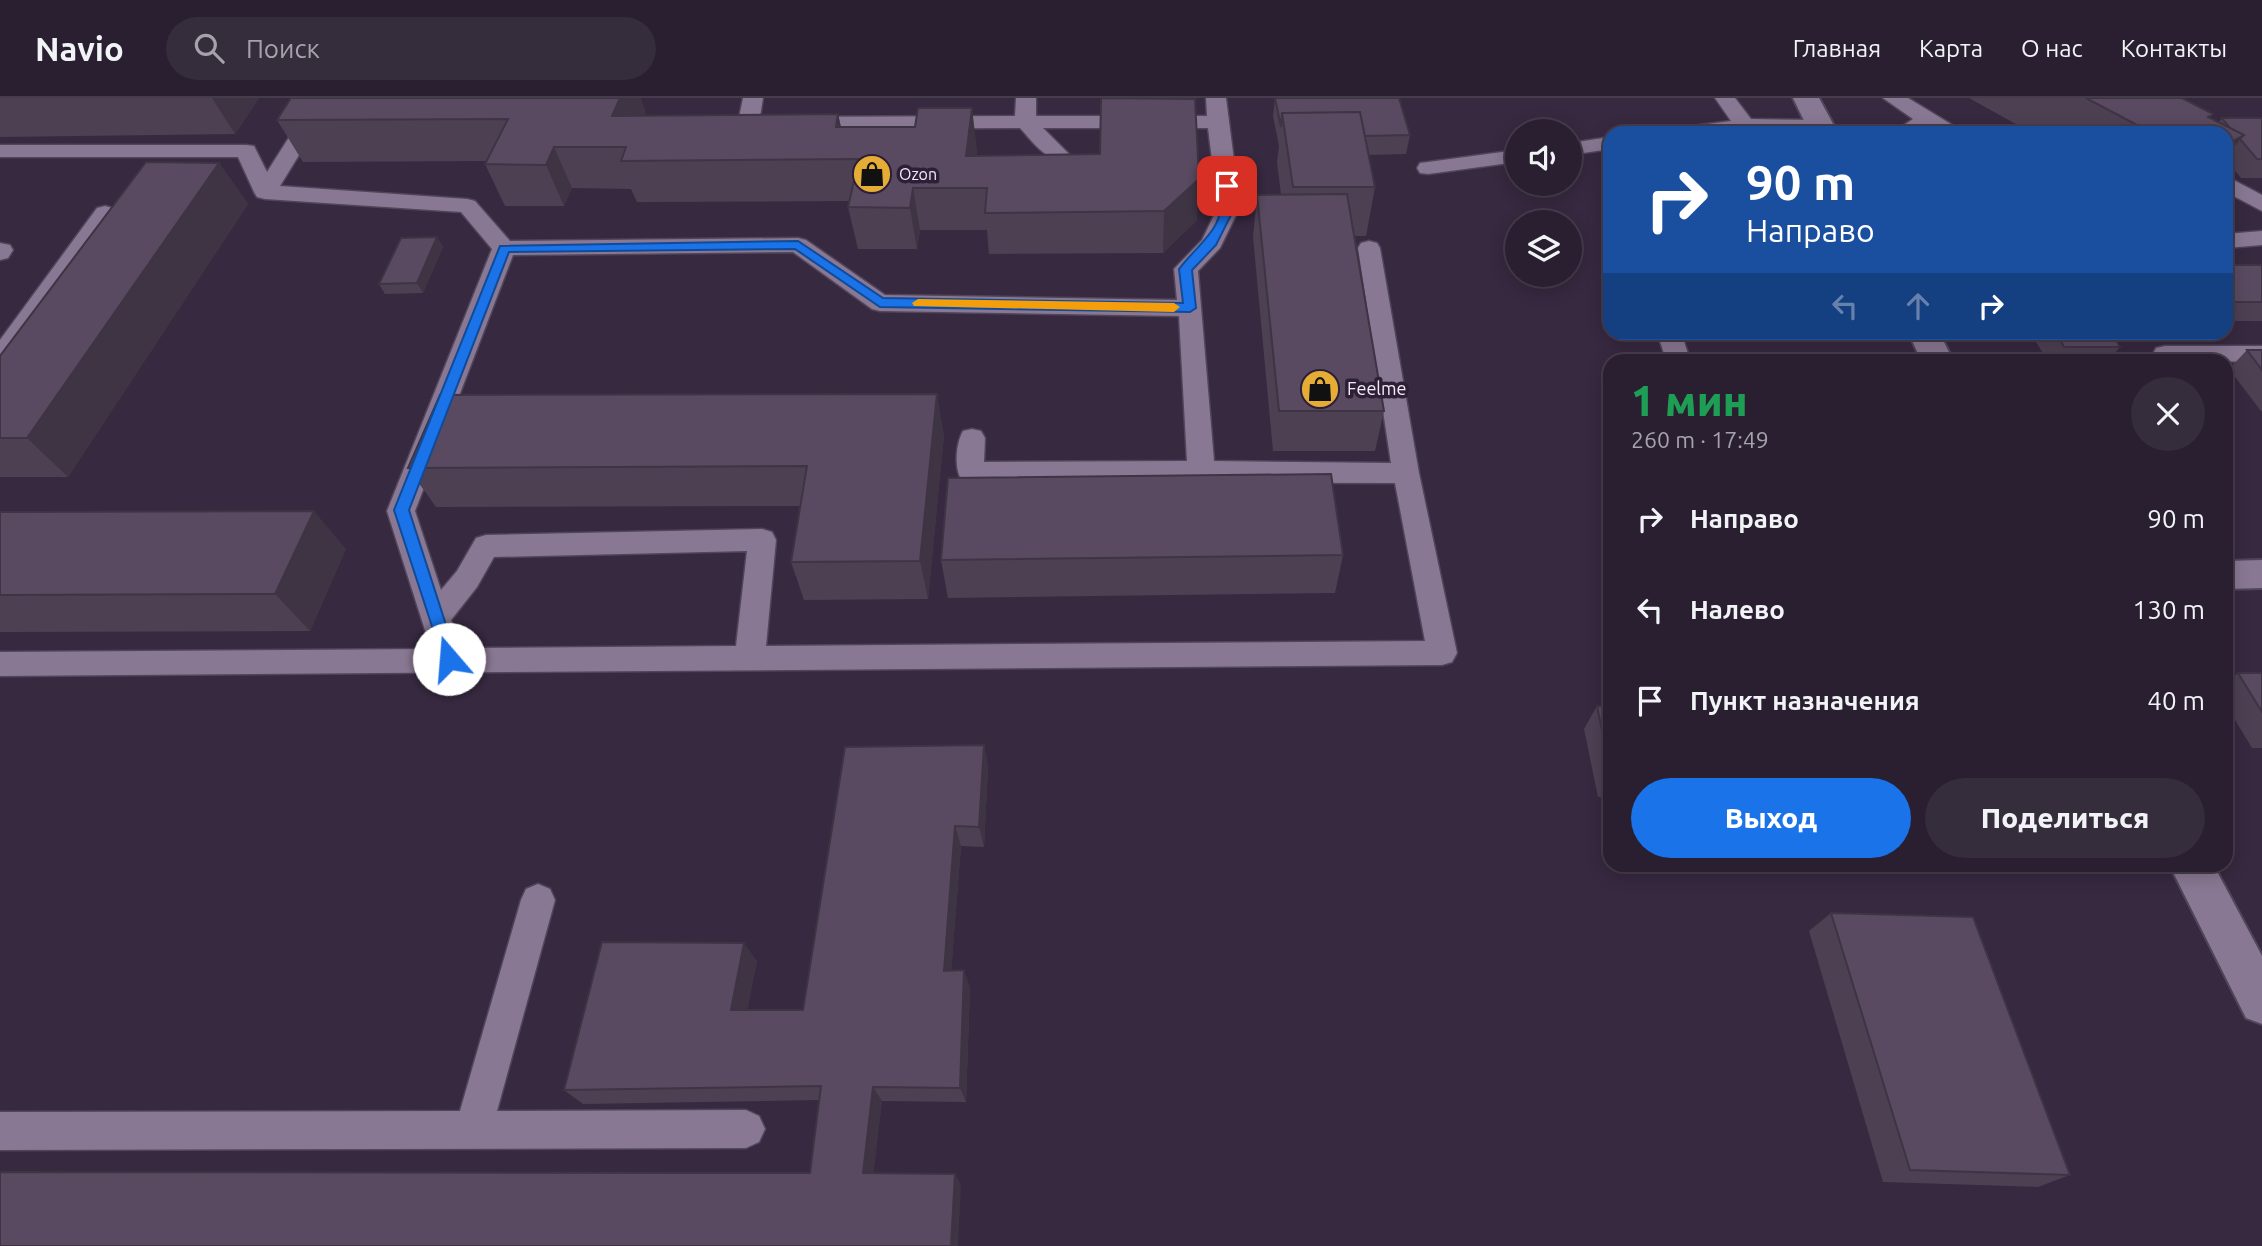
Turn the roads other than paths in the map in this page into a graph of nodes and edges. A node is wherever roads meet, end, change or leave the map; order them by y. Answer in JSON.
{"nodes":[{"id":1,"x":324,"y":98,"type":"edge"},
{"id":2,"x":753,"y":98,"type":"edge"},
{"id":3,"x":1026,"y":98,"type":"edge"},
{"id":4,"x":1216,"y":98,"type":"edge"},
{"id":5,"x":1725,"y":98,"type":"edge"},
{"id":6,"x":1806,"y":98,"type":"edge"},
{"id":7,"x":1893,"y":98,"type":"edge"},
{"id":8,"x":1928,"y":119,"type":"junction"},
{"id":9,"x":1025,"y":122,"type":"junction"},
{"id":10,"x":1218,"y":122,"type":"junction"},
{"id":11,"x":1745,"y":125,"type":"junction"},
{"id":12,"x":1737,"y":126,"type":"edge"},
{"id":13,"x":1764,"y":126,"type":"edge"},
{"id":14,"x":1820,"y":126,"type":"edge"},
{"id":15,"x":1916,"y":126,"type":"edge"},
{"id":16,"x":1940,"y":126,"type":"edge"},
{"id":17,"x":1603,"y":144,"type":"edge"},
{"id":18,"x":1582,"y":147,"type":"edge"},
{"id":19,"x":0,"y":151,"type":"edge"},
{"id":20,"x":1058,"y":154,"type":"edge"},
{"id":21,"x":1505,"y":158,"type":"edge"},
{"id":22,"x":1428,"y":168,"type":"dead end"},
{"id":23,"x":2233,"y":187,"type":"edge"},
{"id":24,"x":265,"y":192,"type":"junction"},
{"id":25,"x":2262,"y":204,"type":"edge"},
{"id":26,"x":105,"y":213,"type":"edge"},
{"id":27,"x":2262,"y":238,"type":"edge"},
{"id":28,"x":2233,"y":240,"type":"edge"},
{"id":29,"x":504,"y":248,"type":"junction"},
{"id":30,"x":1369,"y":248,"type":"dead end"},
{"id":31,"x":1190,"y":308,"type":"junction"},
{"id":32,"x":2155,"y":340,"type":"edge"},
{"id":33,"x":2166,"y":354,"type":"edge"},
{"id":34,"x":2262,"y":354,"type":"edge"},
{"id":35,"x":2233,"y":355,"type":"edge"},
{"id":36,"x":0,"y":358,"type":"edge"},
{"id":37,"x":972,"y":438,"type":"dead end"},
{"id":38,"x":1201,"y":471,"type":"junction"},
{"id":39,"x":1406,"y":473,"type":"junction"},
{"id":40,"x":2262,"y":573,"type":"edge"},
{"id":41,"x":2233,"y":575,"type":"edge"},
{"id":42,"x":436,"y":617,"type":"junction"},
{"id":43,"x":750,"y":657,"type":"junction"},
{"id":44,"x":449,"y":659,"type":"junction"},
{"id":45,"x":0,"y":664,"type":"edge"},
{"id":46,"x":2194,"y":872,"type":"edge"},
{"id":47,"x":538,"y":900,"type":"dead end"},
{"id":48,"x":2262,"y":1002,"type":"edge"},
{"id":49,"x":473,"y":1129,"type":"junction"},
{"id":50,"x":746,"y":1129,"type":"dead end"},
{"id":51,"x":0,"y":1131,"type":"edge"}],
"edges":[{"from":1,"to":24,"type":"lane"},
{"from":2,"to":9,"type":"lane"},
{"from":3,"to":9,"type":"lane"},
{"from":4,"to":10,"type":"lane"},
{"from":5,"to":11,"type":"lane"},
{"from":6,"to":14,"type":"street"},
{"from":7,"to":8,"type":"lane"},
{"from":8,"to":15,"type":"lane"},
{"from":8,"to":16,"type":"lane"},
{"from":9,"to":10,"type":"lane"},
{"from":9,"to":20,"type":"lane"},
{"from":10,"to":31,"type":"lane"},
{"from":11,"to":12,"type":"lane"},
{"from":11,"to":13,"type":"lane"},
{"from":17,"to":18,"type":"lane"},
{"from":19,"to":24,"type":"lane"},
{"from":21,"to":22,"type":"lane"},
{"from":23,"to":25,"type":"lane"},
{"from":24,"to":29,"type":"lane"},
{"from":26,"to":36,"type":"lane"},
{"from":27,"to":28,"type":"lane"},
{"from":29,"to":31,"type":"lane"},
{"from":29,"to":42,"type":"lane"},
{"from":30,"to":39,"type":"lane"},
{"from":31,"to":38,"type":"lane"},
{"from":32,"to":33,"type":"lane"},
{"from":34,"to":35,"type":"lane"},
{"from":37,"to":38,"type":"lane"},
{"from":38,"to":39,"type":"lane"},
{"from":39,"to":43,"type":"lane"},
{"from":40,"to":41,"type":"street"},
{"from":42,"to":43,"type":"lane"},
{"from":42,"to":44,"type":"lane"},
{"from":43,"to":44,"type":"lane"},
{"from":44,"to":45,"type":"lane"},
{"from":46,"to":48,"type":"street"},
{"from":47,"to":49,"type":"lane"},
{"from":49,"to":50,"type":"lane"},
{"from":49,"to":51,"type":"lane"}]}
